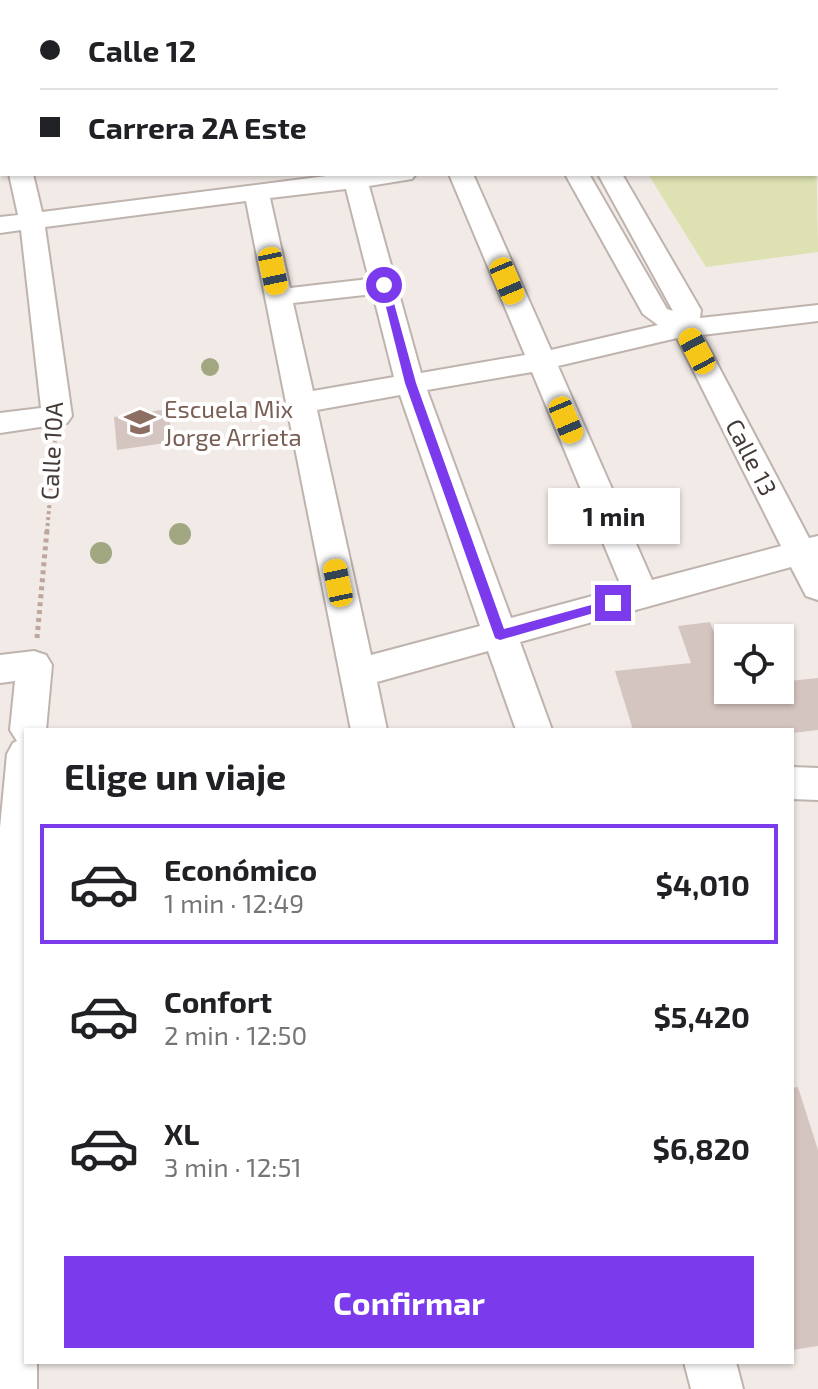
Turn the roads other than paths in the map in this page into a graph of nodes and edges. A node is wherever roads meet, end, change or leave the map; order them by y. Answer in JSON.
{"nodes":[{"id":1,"x":21,"y":176,"type":"edge"},
{"id":2,"x":462,"y":176,"type":"edge"},
{"id":3,"x":578,"y":176,"type":"edge"},
{"id":4,"x":611,"y":176,"type":"edge"},
{"id":5,"x":355,"y":177,"type":"edge"},
{"id":6,"x":250,"y":187,"type":"edge"},
{"id":7,"x":32,"y":221,"type":"junction"},
{"id":8,"x":0,"y":225,"type":"edge"},
{"id":9,"x":384,"y":285,"type":"junction"},
{"id":10,"x":278,"y":297,"type":"junction"},
{"id":11,"x":818,"y":313,"type":"edge"},
{"id":12,"x":685,"y":328,"type":"junction"},
{"id":13,"x":541,"y":361,"type":"junction"},
{"id":14,"x":410,"y":383,"type":"junction"},
{"id":15,"x":300,"y":403,"type":"junction"},
{"id":16,"x":0,"y":423,"type":"edge"},
{"id":17,"x":809,"y":550,"type":"edge"},
{"id":18,"x":818,"y":587,"type":"edge"},
{"id":19,"x":642,"y":595,"type":"junction"},
{"id":20,"x":500,"y":635,"type":"junction"},
{"id":21,"x":17,"y":667,"type":"edge"},
{"id":22,"x":357,"y":673,"type":"junction"},
{"id":23,"x":28,"y":728,"type":"edge"},
{"id":24,"x":369,"y":728,"type":"edge"},
{"id":25,"x":533,"y":728,"type":"edge"},
{"id":26,"x":24,"y":771,"type":"edge"},
{"id":27,"x":794,"y":783,"type":"edge"},
{"id":28,"x":818,"y":784,"type":"edge"},
{"id":29,"x":14,"y":857,"type":"edge"},
{"id":30,"x":6,"y":1287,"type":"edge"},
{"id":31,"x":711,"y":1364,"type":"edge"},
{"id":32,"x":11,"y":1389,"type":"edge"},
{"id":33,"x":717,"y":1389,"type":"edge"}],
"edges":[{"from":1,"to":7,"type":"street","name":"Calle 10A"},
{"from":2,"to":13,"type":"street"},
{"from":3,"to":12,"type":"street","name":"Calle 13"},
{"from":4,"to":12,"type":"street","name":"Calle 13"},
{"from":5,"to":6,"type":"street"},
{"from":5,"to":9,"type":"street"},
{"from":6,"to":7,"type":"street"},
{"from":6,"to":10,"type":"street"},
{"from":7,"to":8,"type":"street"},
{"from":7,"to":16,"type":"street","name":"Calle 10A"},
{"from":9,"to":10,"type":"street"},
{"from":9,"to":14,"type":"street"},
{"from":10,"to":15,"type":"street"},
{"from":11,"to":12,"type":"street"},
{"from":12,"to":13,"type":"street"},
{"from":12,"to":17,"type":"street","name":"Calle 13"},
{"from":13,"to":14,"type":"street"},
{"from":13,"to":19,"type":"street"},
{"from":14,"to":15,"type":"street"},
{"from":14,"to":20,"type":"street"},
{"from":15,"to":22,"type":"street"},
{"from":17,"to":18,"type":"street","name":"Calle 13"},
{"from":17,"to":19,"type":"street"},
{"from":19,"to":20,"type":"street"},
{"from":20,"to":22,"type":"street"},
{"from":20,"to":25,"type":"street"},
{"from":21,"to":23,"type":"street"},
{"from":22,"to":24,"type":"street"},
{"from":26,"to":29,"type":"street"},
{"from":27,"to":28,"type":"street"},
{"from":29,"to":30,"type":"street"},
{"from":30,"to":32,"type":"street"},
{"from":31,"to":33,"type":"street"}]}
